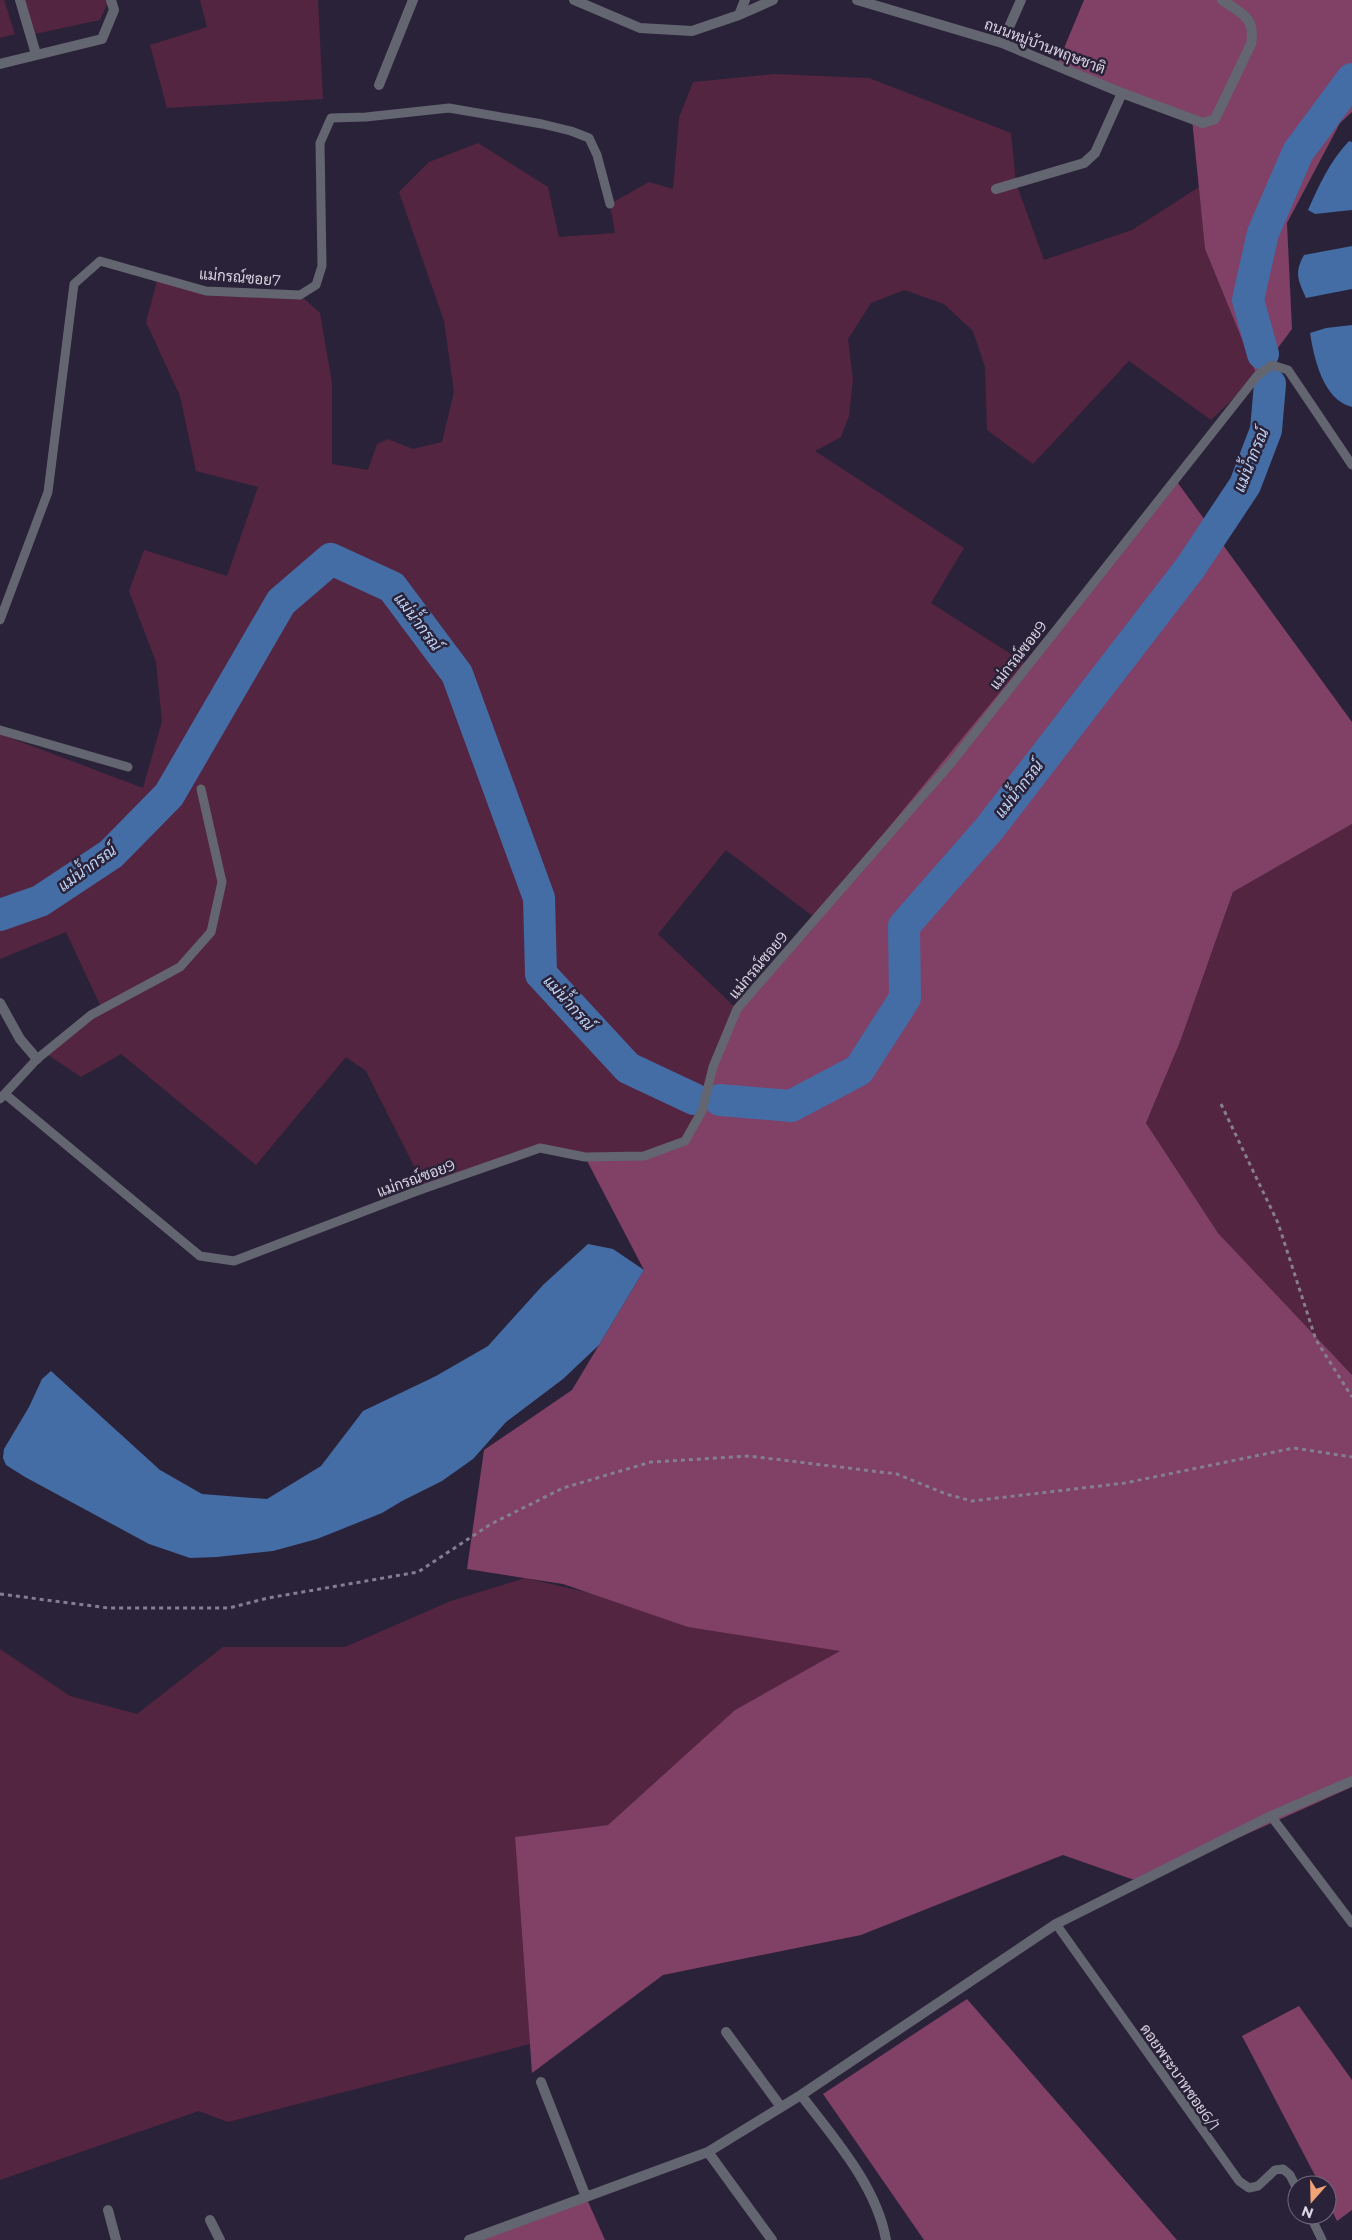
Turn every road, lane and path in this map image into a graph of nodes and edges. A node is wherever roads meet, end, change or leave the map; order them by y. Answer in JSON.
{"nodes":[{"id":1,"x":20,"y":0,"type":"edge"},
{"id":2,"x":111,"y":0,"type":"edge"},
{"id":3,"x":413,"y":0,"type":"edge"},
{"id":4,"x":574,"y":0,"type":"edge"},
{"id":5,"x":604,"y":0,"type":"edge"},
{"id":6,"x":745,"y":0,"type":"edge"},
{"id":7,"x":772,"y":0,"type":"edge"},
{"id":8,"x":857,"y":0,"type":"edge"},
{"id":9,"x":1020,"y":0,"type":"edge"},
{"id":10,"x":1222,"y":0,"type":"edge"},
{"id":11,"x":599,"y":11,"type":"junction"},
{"id":12,"x":739,"y":15,"type":"junction"},
{"id":13,"x":1002,"y":42,"type":"junction"},
{"id":14,"x":36,"y":54,"type":"junction"},
{"id":15,"x":0,"y":64,"type":"edge"},
{"id":16,"x":379,"y":85,"type":"dead end"},
{"id":17,"x":1122,"y":93,"type":"junction"},
{"id":18,"x":996,"y":188,"type":"dead end"},
{"id":19,"x":610,"y":204,"type":"dead end"},
{"id":20,"x":1352,"y":465,"type":"edge"},
{"id":21,"x":0,"y":620,"type":"edge"},
{"id":22,"x":0,"y":730,"type":"edge"},
{"id":23,"x":128,"y":767,"type":"dead end"},
{"id":24,"x":201,"y":789,"type":"dead end"},
{"id":25,"x":0,"y":1004,"type":"edge"},
{"id":26,"x":37,"y":1059,"type":"junction"},
{"id":27,"x":3,"y":1096,"type":"edge"},
{"id":28,"x":1221,"y":1104,"type":"dead end"},
{"id":29,"x":1352,"y":1397,"type":"edge"},
{"id":30,"x":1352,"y":1456,"type":"edge"},
{"id":31,"x":0,"y":1594,"type":"edge"},
{"id":32,"x":1352,"y":1781,"type":"edge"},
{"id":33,"x":1272,"y":1816,"type":"junction"},
{"id":34,"x":1352,"y":1923,"type":"edge"},
{"id":35,"x":1056,"y":1924,"type":"junction"},
{"id":36,"x":726,"y":2032,"type":"dead end"},
{"id":37,"x":541,"y":2082,"type":"dead end"},
{"id":38,"x":801,"y":2094,"type":"junction"},
{"id":39,"x":781,"y":2107,"type":"junction"},
{"id":40,"x":708,"y":2152,"type":"junction"},
{"id":41,"x":1290,"y":2175,"type":"edge"},
{"id":42,"x":586,"y":2197,"type":"junction"},
{"id":43,"x":108,"y":2210,"type":"dead end"},
{"id":44,"x":210,"y":2220,"type":"dead end"},
{"id":45,"x":1315,"y":2225,"type":"edge"},
{"id":46,"x":116,"y":2240,"type":"edge"},
{"id":47,"x":220,"y":2240,"type":"edge"},
{"id":48,"x":469,"y":2240,"type":"edge"},
{"id":49,"x":772,"y":2240,"type":"edge"},
{"id":50,"x":886,"y":2240,"type":"edge"},
{"id":51,"x":1322,"y":2240,"type":"edge"}],
"edges":[{"from":1,"to":14,"type":"street"},
{"from":2,"to":14,"type":"street"},
{"from":3,"to":16,"type":"street"},
{"from":4,"to":11,"type":"street"},
{"from":5,"to":11,"type":"street"},
{"from":6,"to":12,"type":"street"},
{"from":7,"to":12,"type":"street"},
{"from":8,"to":13,"type":"street","name":"ถนนหมู่บ้านพฤษชาติ"},
{"from":9,"to":13,"type":"street"},
{"from":10,"to":17,"type":"street","name":"ถนนหมู่บ้านพฤษชาติ"},
{"from":11,"to":12,"type":"street"},
{"from":13,"to":17,"type":"street","name":"ถนนหมู่บ้านพฤษชาติ"},
{"from":14,"to":15,"type":"street"},
{"from":17,"to":18,"type":"street"},
{"from":19,"to":21,"type":"lane","name":"แม่กรณ์ซอย7"},
{"from":20,"to":27,"type":"lane","name":"แม่กรณ์ซอย9"},
{"from":22,"to":23,"type":"lane"},
{"from":24,"to":26,"type":"lane"},
{"from":25,"to":26,"type":"street"},
{"from":26,"to":27,"type":"lane"},
{"from":28,"to":29,"type":"path"},
{"from":30,"to":31,"type":"path"},
{"from":32,"to":33,"type":"street"},
{"from":33,"to":34,"type":"lane"},
{"from":33,"to":35,"type":"street"},
{"from":35,"to":38,"type":"street"},
{"from":35,"to":41,"type":"lane","name":"ดอยพระบาทซอย6/1"},
{"from":36,"to":39,"type":"street"},
{"from":37,"to":42,"type":"street"},
{"from":38,"to":39,"type":"street"},
{"from":38,"to":50,"type":"street"},
{"from":39,"to":40,"type":"street"},
{"from":40,"to":42,"type":"street"},
{"from":40,"to":49,"type":"street"},
{"from":42,"to":48,"type":"street"},
{"from":43,"to":46,"type":"street"},
{"from":44,"to":47,"type":"street"},
{"from":45,"to":51,"type":"lane"}]}
